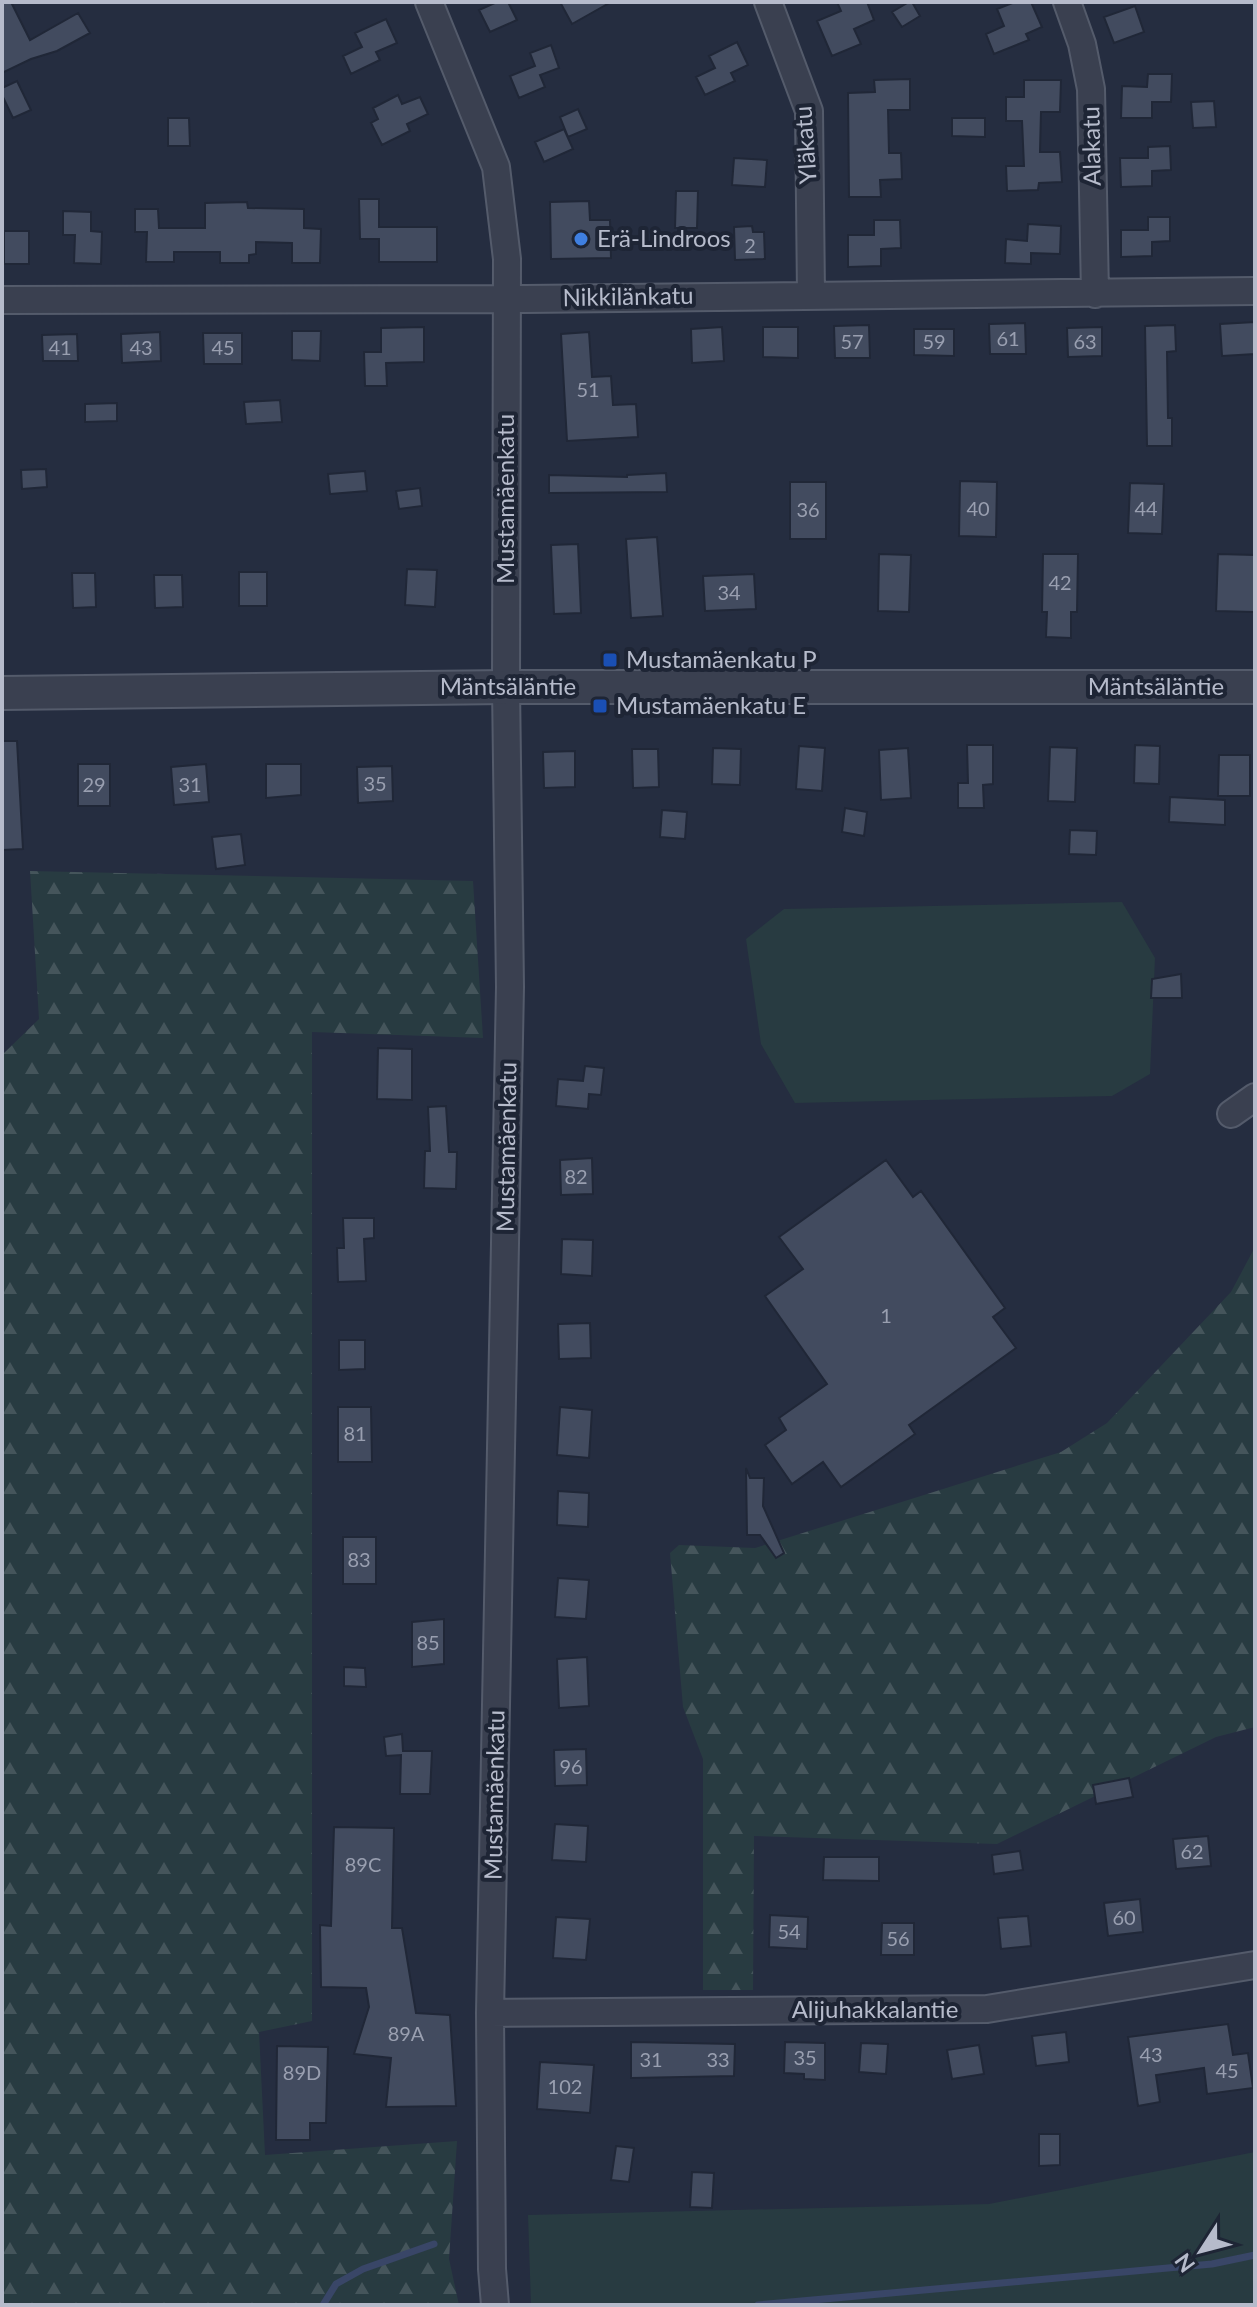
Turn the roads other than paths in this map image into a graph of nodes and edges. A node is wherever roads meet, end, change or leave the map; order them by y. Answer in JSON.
{"nodes":[{"id":1,"x":429,"y":2,"type":"edge"},
{"id":2,"x":768,"y":2,"type":"edge"},
{"id":3,"x":1067,"y":2,"type":"edge"},
{"id":4,"x":1255,"y":291,"type":"edge"},
{"id":5,"x":811,"y":294,"type":"junction"},
{"id":6,"x":1095,"y":294,"type":"junction"},
{"id":7,"x":507,"y":297,"type":"junction"},
{"id":8,"x":2,"y":300,"type":"edge"},
{"id":9,"x":506,"y":687,"type":"junction"},
{"id":10,"x":1255,"y":687,"type":"edge"},
{"id":11,"x":2,"y":693,"type":"edge"},
{"id":12,"x":1255,"y":1097,"type":"edge"},
{"id":13,"x":1231,"y":1114,"type":"dead end"},
{"id":14,"x":1255,"y":1965,"type":"edge"},
{"id":15,"x":490,"y":2013,"type":"junction"},
{"id":16,"x":495,"y":2305,"type":"edge"}],
"edges":[{"from":1,"to":7,"type":"street","name":"Mustamäenkatu"},
{"from":2,"to":5,"type":"street","name":"Yläkatu"},
{"from":3,"to":6,"type":"street","name":"Alakatu"},
{"from":4,"to":6,"type":"street","name":"Nikkilänkatu"},
{"from":5,"to":6,"type":"street","name":"Nikkilänkatu"},
{"from":5,"to":7,"type":"street","name":"Nikkilänkatu"},
{"from":7,"to":8,"type":"street","name":"Nikkilänkatu"},
{"from":7,"to":9,"type":"street","name":"Mustamäenkatu"},
{"from":9,"to":10,"type":"street","name":"Mäntsäläntie"},
{"from":9,"to":11,"type":"street","name":"Mäntsäläntie"},
{"from":9,"to":15,"type":"street","name":"Mustamäenkatu"},
{"from":12,"to":13,"type":"street"},
{"from":14,"to":15,"type":"street","name":"Alijuhakkalantie"},
{"from":15,"to":16,"type":"street","name":"Mustamäenkatu"}]}
